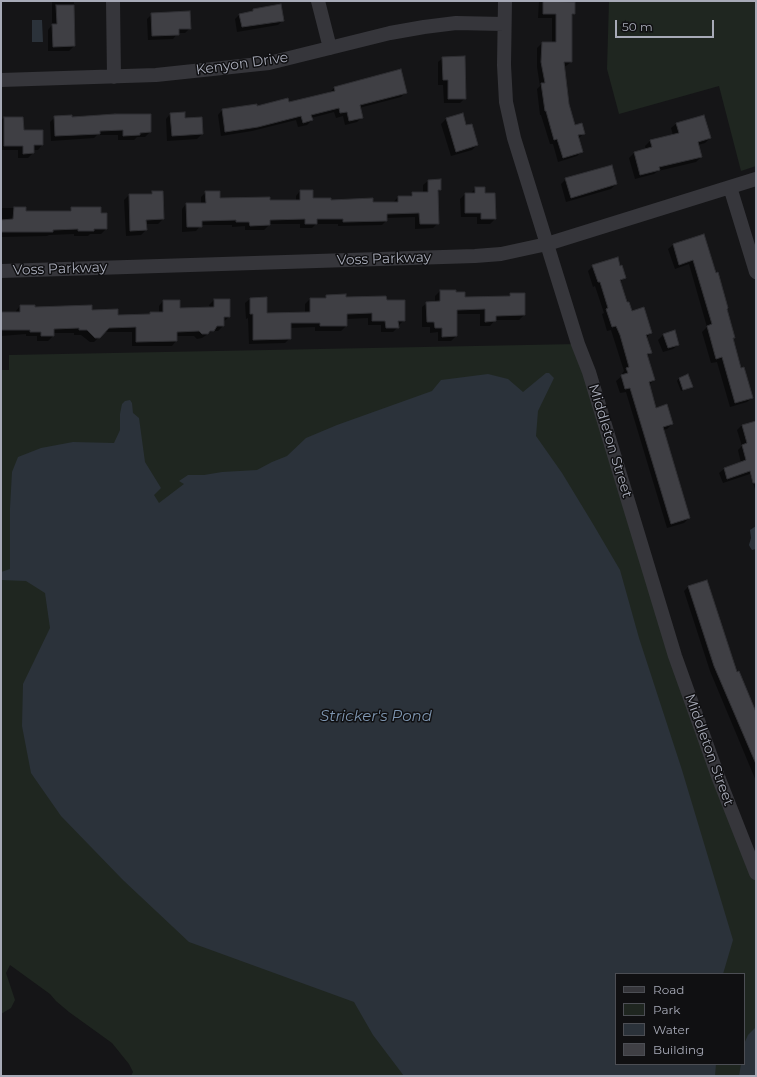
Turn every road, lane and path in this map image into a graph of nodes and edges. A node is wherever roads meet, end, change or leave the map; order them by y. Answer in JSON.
{"nodes":[{"id":1,"x":113,"y":1,"type":"edge"},
{"id":2,"x":318,"y":1,"type":"edge"},
{"id":3,"x":505,"y":1,"type":"edge"},
{"id":4,"x":504,"y":24,"type":"junction"},
{"id":5,"x":330,"y":48,"type":"junction"},
{"id":6,"x":114,"y":77,"type":"junction"},
{"id":7,"x":1,"y":80,"type":"edge"},
{"id":8,"x":756,"y":179,"type":"edge"},
{"id":9,"x":730,"y":187,"type":"junction"},
{"id":10,"x":547,"y":244,"type":"junction"},
{"id":11,"x":1,"y":271,"type":"edge"},
{"id":12,"x":756,"y":272,"type":"edge"},
{"id":13,"x":756,"y":873,"type":"edge"}],
"edges":[{"from":1,"to":6,"type":"street"},
{"from":2,"to":5,"type":"street"},
{"from":3,"to":4,"type":"street","name":"Middleton Street"},
{"from":4,"to":5,"type":"street","name":"Kenyon Drive"},
{"from":4,"to":10,"type":"street","name":"Middleton Street"},
{"from":5,"to":6,"type":"street","name":"Kenyon Drive"},
{"from":6,"to":7,"type":"street","name":"Kenyon Drive"},
{"from":8,"to":9,"type":"street","name":"Voss Parkway"},
{"from":9,"to":10,"type":"street","name":"Voss Parkway"},
{"from":9,"to":12,"type":"street"},
{"from":10,"to":11,"type":"street","name":"Voss Parkway"},
{"from":10,"to":13,"type":"street","name":"Middleton Street"}]}
